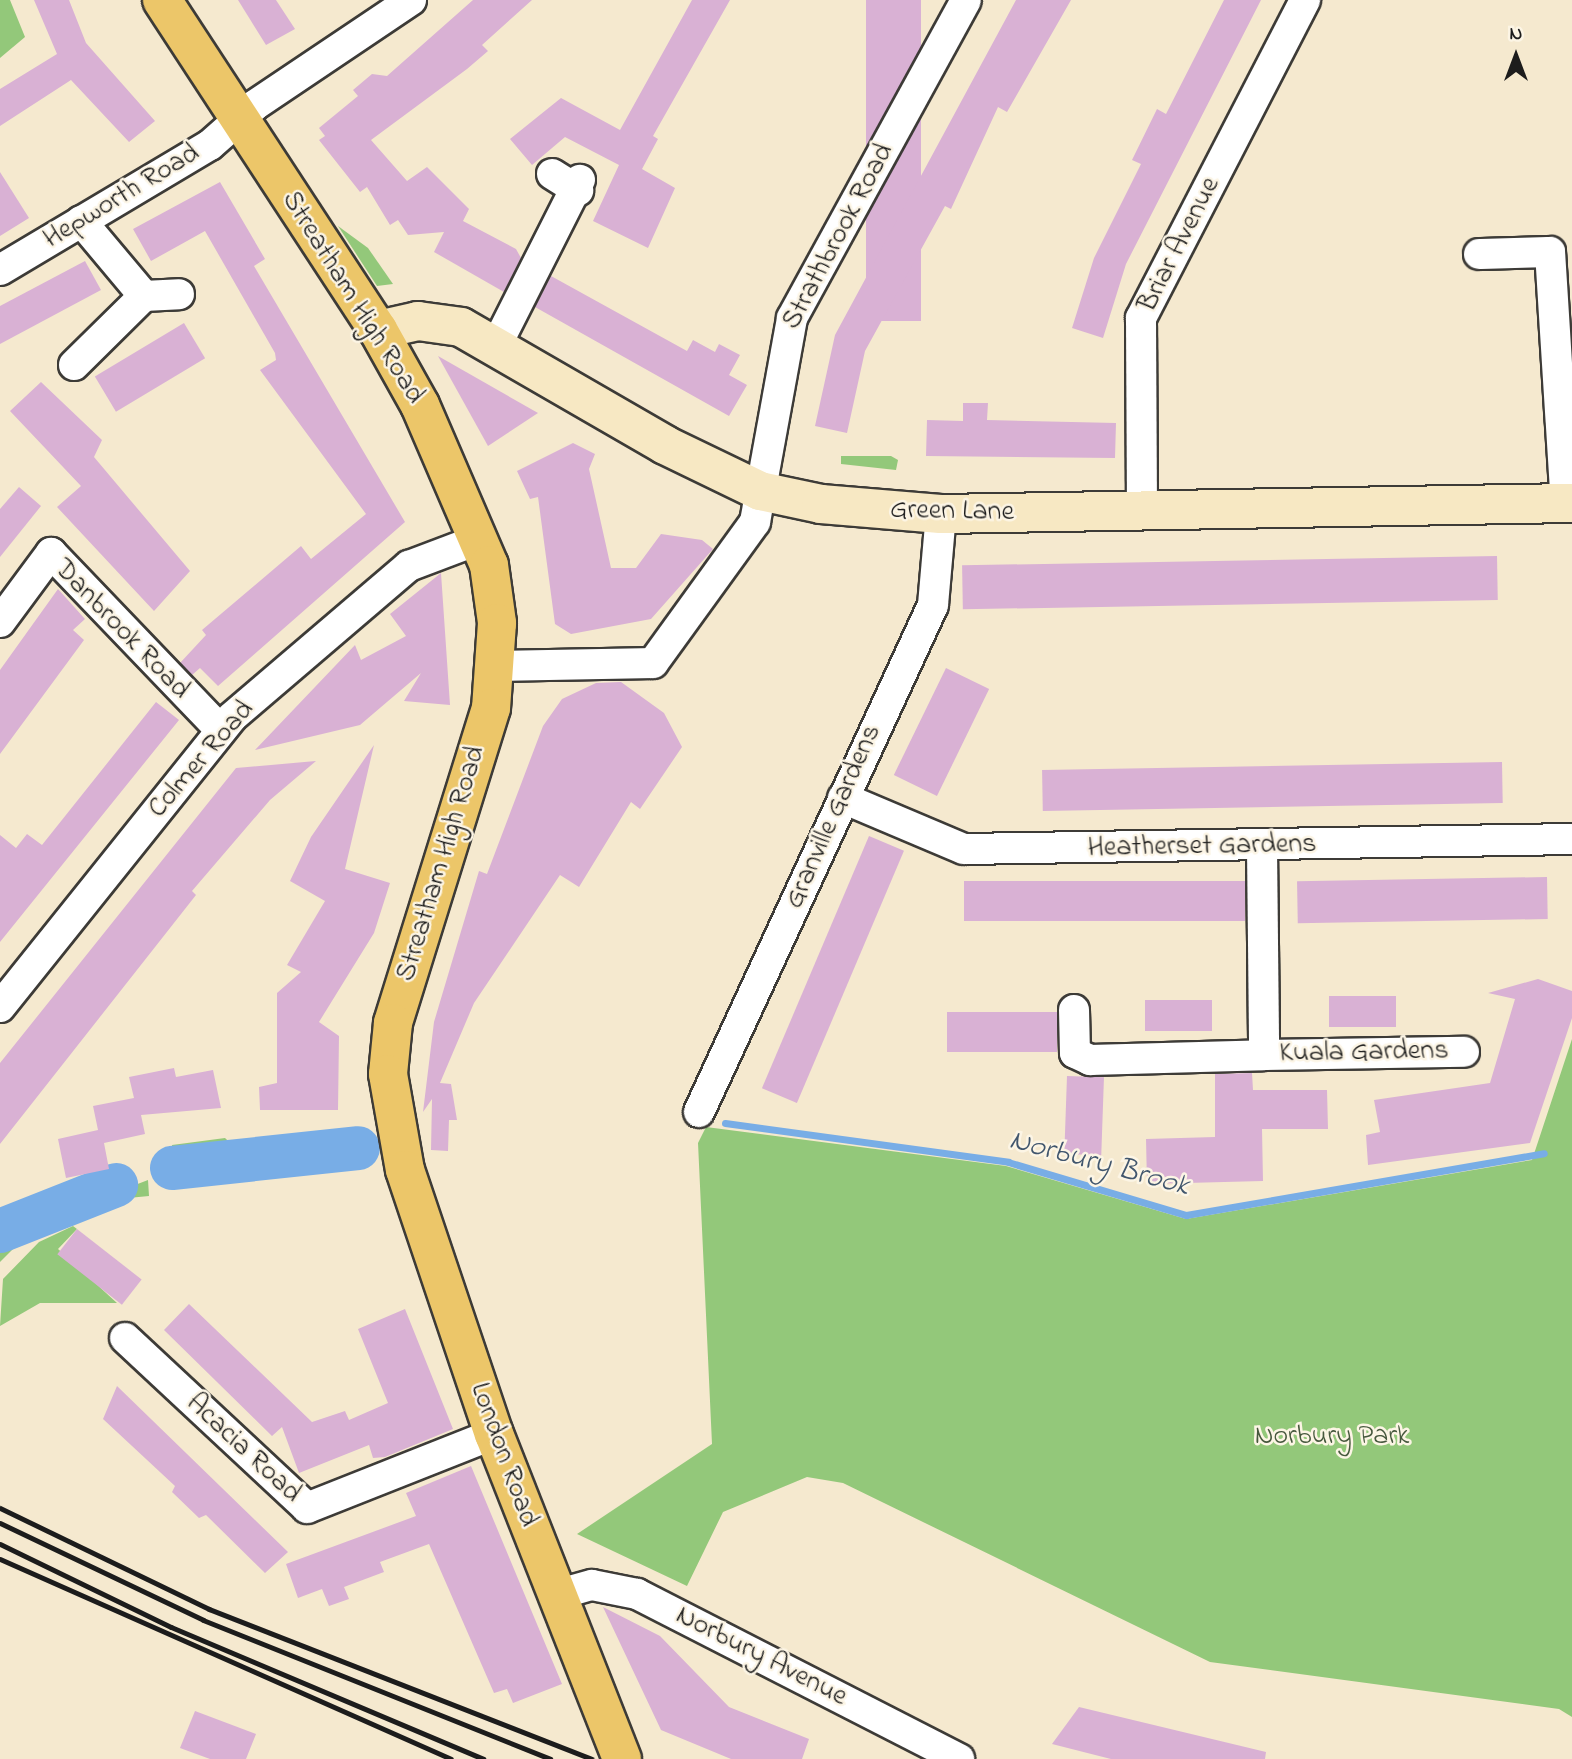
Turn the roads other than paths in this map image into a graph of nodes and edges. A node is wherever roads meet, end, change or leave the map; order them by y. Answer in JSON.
{"nodes":[{"id":1,"x":162,"y":0,"type":"edge"},
{"id":2,"x":411,"y":0,"type":"edge"},
{"id":3,"x":966,"y":0,"type":"edge"},
{"id":4,"x":1305,"y":0,"type":"edge"},
{"id":5,"x":239,"y":117,"type":"junction"},
{"id":6,"x":552,"y":174,"type":"dead end"},
{"id":7,"x":81,"y":221,"type":"junction"},
{"id":8,"x":1479,"y":254,"type":"dead end"},
{"id":9,"x":0,"y":270,"type":"edge"},
{"id":10,"x":179,"y":294,"type":"dead end"},
{"id":11,"x":144,"y":296,"type":"junction"},
{"id":12,"x":378,"y":330,"type":"junction"},
{"id":13,"x":497,"y":344,"type":"junction"},
{"id":14,"x":74,"y":365,"type":"dead end"},
{"id":15,"x":760,"y":491,"type":"junction"},
{"id":16,"x":1569,"y":503,"type":"edge"},
{"id":17,"x":1142,"y":510,"type":"junction"},
{"id":18,"x":941,"y":514,"type":"junction"},
{"id":19,"x":480,"y":539,"type":"junction"},
{"id":20,"x":0,"y":622,"type":"edge"},
{"id":21,"x":497,"y":666,"type":"junction"},
{"id":22,"x":221,"y":730,"type":"junction"},
{"id":23,"x":843,"y":798,"type":"junction"},
{"id":24,"x":1572,"y":839,"type":"edge"},
{"id":25,"x":1262,"y":847,"type":"junction"},
{"id":26,"x":0,"y":1007,"type":"edge"},
{"id":27,"x":1074,"y":1010,"type":"dead end"},
{"id":28,"x":1464,"y":1052,"type":"dead end"},
{"id":29,"x":1264,"y":1055,"type":"junction"},
{"id":30,"x":699,"y":1112,"type":"dead end"},
{"id":31,"x":399,"y":1146,"type":"joint"},
{"id":32,"x":125,"y":1338,"type":"dead end"},
{"id":33,"x":494,"y":1434,"type":"junction"},
{"id":34,"x":556,"y":1595,"type":"junction"},
{"id":35,"x":622,"y":1759,"type":"edge"},
{"id":36,"x":959,"y":1759,"type":"edge"}],
"edges":[{"from":1,"to":5,"type":"highway","name":"Streatham High Road"},
{"from":2,"to":5,"type":"street","name":"Hepworth Road"},
{"from":3,"to":15,"type":"street","name":"Strathbrook Road"},
{"from":4,"to":17,"type":"street","name":"Briar Avenue"},
{"from":5,"to":7,"type":"street","name":"Hepworth Road"},
{"from":5,"to":12,"type":"highway","name":"Streatham High Road"},
{"from":6,"to":13,"type":"street"},
{"from":7,"to":9,"type":"street","name":"Hepworth Road"},
{"from":7,"to":11,"type":"street"},
{"from":8,"to":16,"type":"street"},
{"from":10,"to":11,"type":"street"},
{"from":11,"to":14,"type":"street"},
{"from":12,"to":13,"type":"main road","name":"Green Lane"},
{"from":12,"to":19,"type":"highway","name":"Streatham High Road"},
{"from":13,"to":15,"type":"main road","name":"Green Lane"},
{"from":15,"to":18,"type":"main road","name":"Green Lane"},
{"from":15,"to":21,"type":"street","name":"Strathbrook Road"},
{"from":16,"to":17,"type":"main road","name":"Green Lane"},
{"from":17,"to":18,"type":"main road","name":"Green Lane"},
{"from":18,"to":23,"type":"street","name":"Granville Gardens"},
{"from":19,"to":21,"type":"highway","name":"Streatham High Road"},
{"from":19,"to":22,"type":"street","name":"Colmer Road"},
{"from":20,"to":22,"type":"street","name":"Danbrook Road"},
{"from":21,"to":31,"type":"highway","name":"Streatham High Road"},
{"from":22,"to":26,"type":"street","name":"Colmer Road"},
{"from":23,"to":25,"type":"street","name":"Heatherset Gardens"},
{"from":23,"to":30,"type":"street","name":"Granville Gardens"},
{"from":24,"to":25,"type":"street","name":"Heatherset Gardens"},
{"from":25,"to":29,"type":"street","name":"Kuala Gardens"},
{"from":27,"to":29,"type":"street","name":"Kuala Gardens"},
{"from":28,"to":29,"type":"street","name":"Kuala Gardens"},
{"from":31,"to":33,"type":"highway","name":"London Road"},
{"from":32,"to":33,"type":"street","name":"Acacia Road"},
{"from":33,"to":34,"type":"highway","name":"London Road"},
{"from":34,"to":35,"type":"highway","name":"London Road"},
{"from":34,"to":36,"type":"street","name":"Norbury Avenue"}]}
